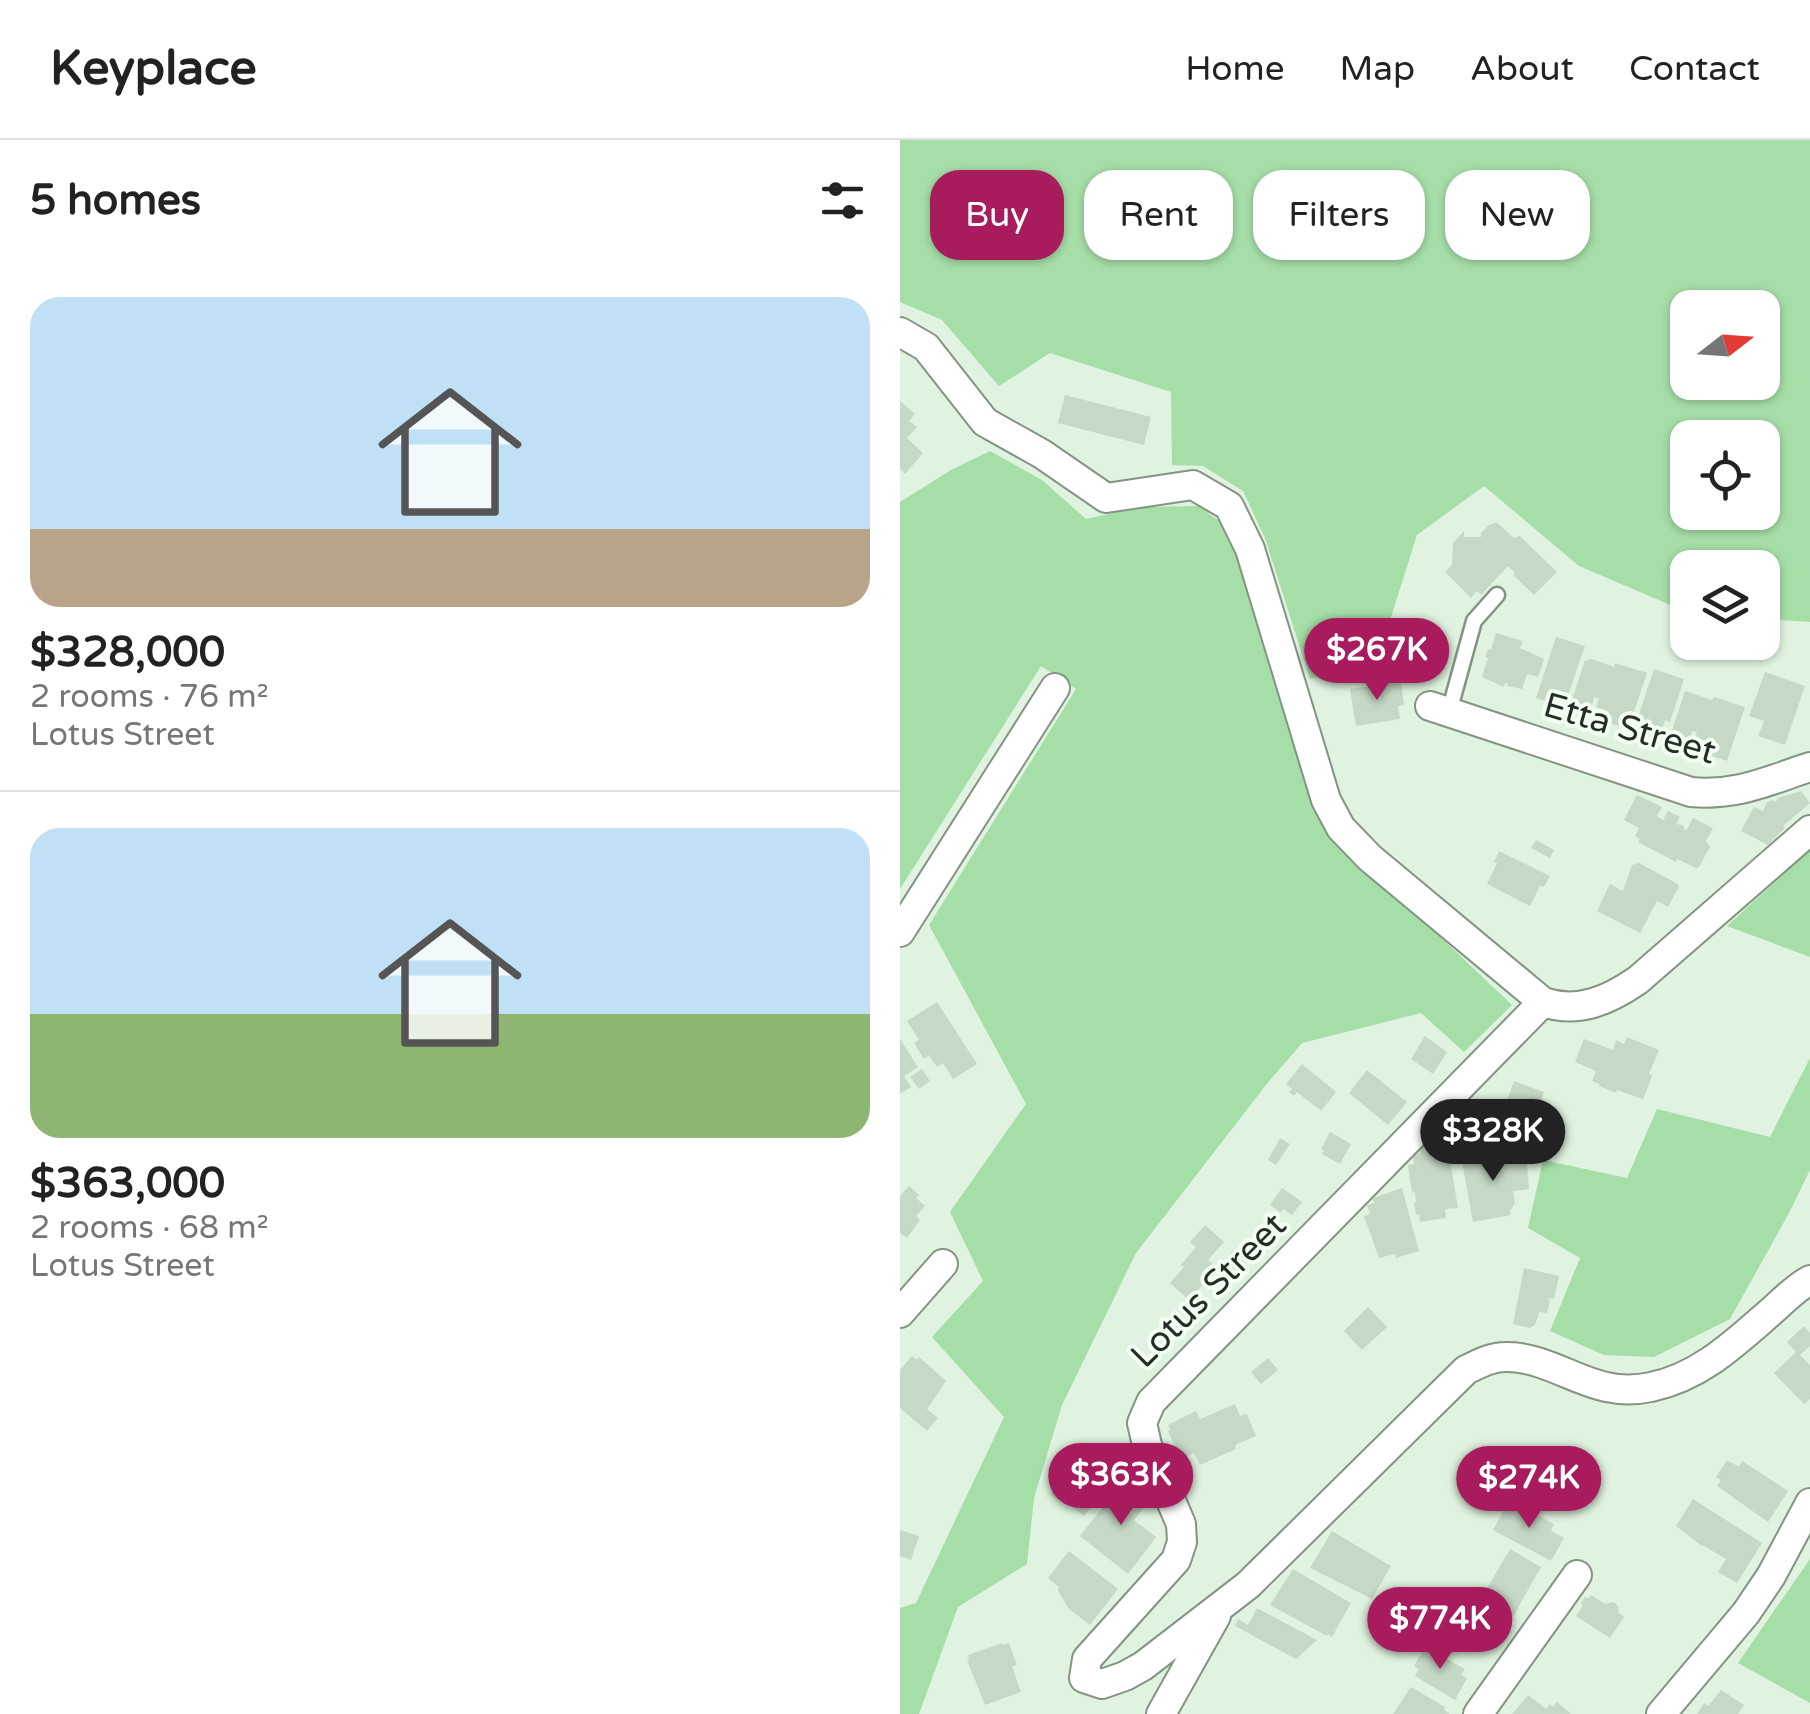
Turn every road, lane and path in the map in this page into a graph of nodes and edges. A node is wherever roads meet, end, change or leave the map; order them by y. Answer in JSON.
{"nodes":[{"id":1,"x":900,"y":332,"type":"edge"},
{"id":2,"x":1497,"y":595,"type":"dead end"},
{"id":3,"x":1055,"y":688,"type":"dead end"},
{"id":4,"x":1439,"y":709,"type":"joint"},
{"id":5,"x":1810,"y":767,"type":"edge"},
{"id":6,"x":1810,"y":830,"type":"edge"},
{"id":7,"x":900,"y":932,"type":"edge"},
{"id":8,"x":1544,"y":1002,"type":"junction"},
{"id":9,"x":942,"y":1264,"type":"dead end"},
{"id":10,"x":1810,"y":1280,"type":"edge"},
{"id":11,"x":900,"y":1313,"type":"edge"},
{"id":12,"x":1810,"y":1503,"type":"edge"},
{"id":13,"x":1576,"y":1575,"type":"dead end"},
{"id":14,"x":1221,"y":1606,"type":"junction"},
{"id":15,"x":1161,"y":1714,"type":"edge"},
{"id":16,"x":1478,"y":1714,"type":"edge"},
{"id":17,"x":1661,"y":1714,"type":"edge"}],
"edges":[{"from":1,"to":8,"type":"street"},
{"from":2,"to":4,"type":"lane"},
{"from":3,"to":7,"type":"street"},
{"from":4,"to":5,"type":"street","name":"Etta Street"},
{"from":6,"to":8,"type":"street"},
{"from":8,"to":14,"type":"street","name":"Lotus Street"},
{"from":9,"to":11,"type":"street"},
{"from":10,"to":14,"type":"street"},
{"from":12,"to":17,"type":"street"},
{"from":13,"to":16,"type":"street"},
{"from":14,"to":15,"type":"street"}]}
